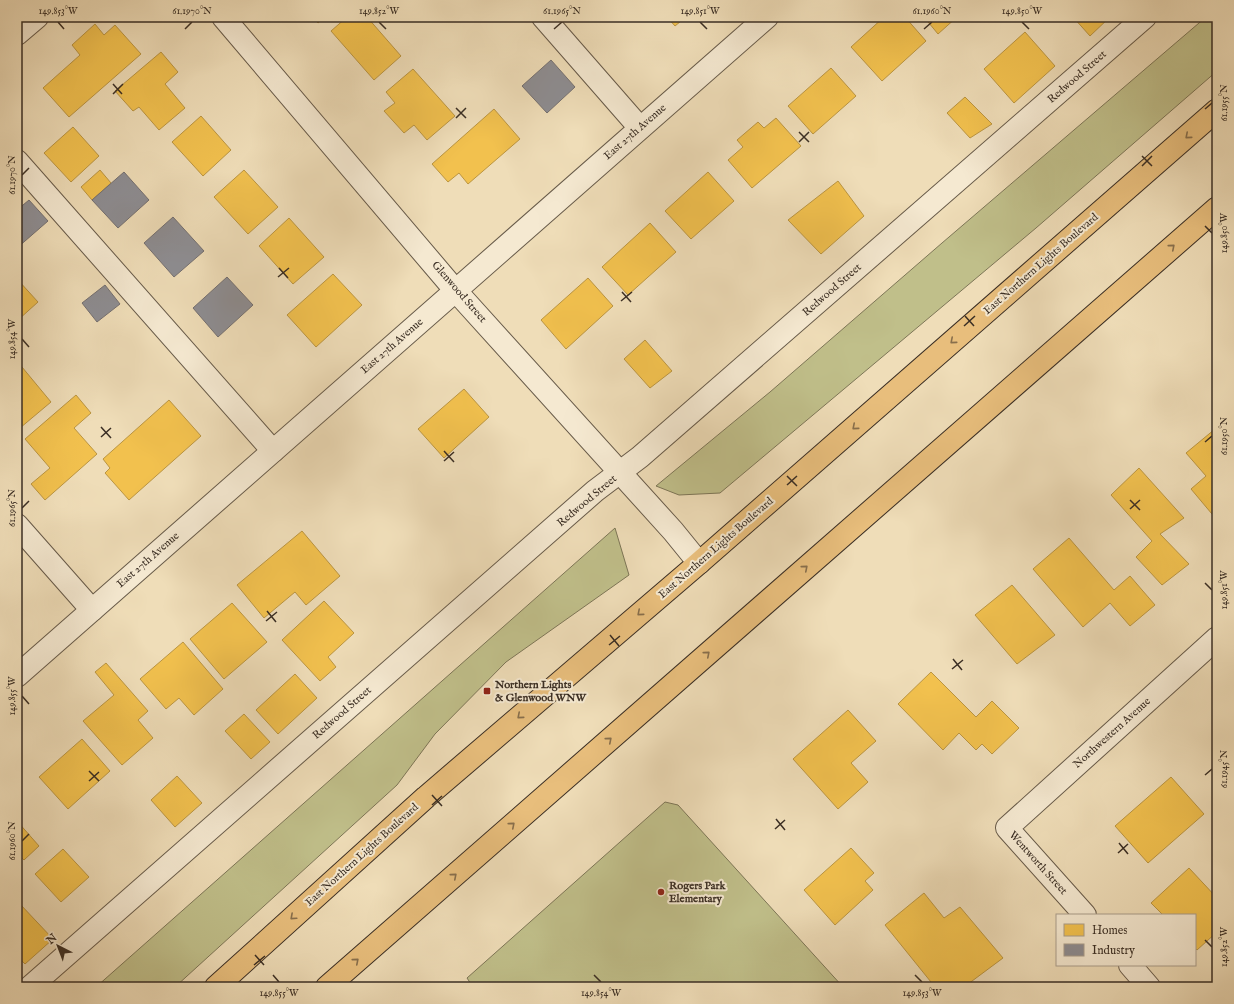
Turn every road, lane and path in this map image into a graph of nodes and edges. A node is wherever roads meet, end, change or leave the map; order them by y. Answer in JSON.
{"nodes":[{"id":1,"x":37,"y":17,"type":"edge"},
{"id":2,"x":223,"y":17,"type":"edge"},
{"id":3,"x":543,"y":17,"type":"edge"},
{"id":4,"x":767,"y":17,"type":"edge"},
{"id":5,"x":1145,"y":17,"type":"edge"},
{"id":6,"x":17,"y":34,"type":"edge"},
{"id":7,"x":1217,"y":110,"type":"edge"},
{"id":8,"x":640,"y":128,"type":"junction"},
{"id":9,"x":17,"y":161,"type":"edge"},
{"id":10,"x":1217,"y":208,"type":"edge"},
{"id":11,"x":456,"y":290,"type":"junction"},
{"id":12,"x":273,"y":451,"type":"junction"},
{"id":13,"x":621,"y":473,"type":"junction"},
{"id":14,"x":17,"y":525,"type":"edge"},
{"id":15,"x":699,"y":563,"type":"junction"},
{"id":16,"x":92,"y":610,"type":"junction"},
{"id":17,"x":1217,"y":638,"type":"edge"},
{"id":18,"x":17,"y":676,"type":"edge"},
{"id":19,"x":1007,"y":828,"type":"joint"},
{"id":20,"x":1084,"y":914,"type":"edge"},
{"id":21,"x":1131,"y":966,"type":"edge"},
{"id":22,"x":30,"y":987,"type":"edge"},
{"id":23,"x":216,"y":987,"type":"edge"},
{"id":24,"x":326,"y":987,"type":"edge"},
{"id":25,"x":1150,"y":987,"type":"edge"}],
"edges":[{"from":1,"to":6,"type":"street"},
{"from":2,"to":11,"type":"street","name":"Glenwood Street"},
{"from":3,"to":8,"type":"street"},
{"from":4,"to":8,"type":"street","name":"East 27th Avenue"},
{"from":5,"to":13,"type":"street","name":"Redwood Street"},
{"from":7,"to":15,"type":"main road","name":"East Northern Lights Boulevard","one_way":true},
{"from":8,"to":11,"type":"street","name":"East 27th Avenue"},
{"from":9,"to":12,"type":"street"},
{"from":24,"to":10,"type":"main road","one_way":true},
{"from":11,"to":12,"type":"street","name":"East 27th Avenue"},
{"from":11,"to":13,"type":"street","name":"Glenwood Street"},
{"from":12,"to":16,"type":"street","name":"East 27th Avenue"},
{"from":13,"to":15,"type":"street","name":"Glenwood Street"},
{"from":13,"to":22,"type":"street","name":"Redwood Street"},
{"from":14,"to":16,"type":"street"},
{"from":15,"to":23,"type":"main road","name":"East Northern Lights Boulevard","one_way":true},
{"from":16,"to":18,"type":"street","name":"East 27th Avenue"},
{"from":17,"to":19,"type":"street","name":"Northwestern Avenue"},
{"from":19,"to":20,"type":"street","name":"Wentworth Street"},
{"from":21,"to":25,"type":"street"}]}
